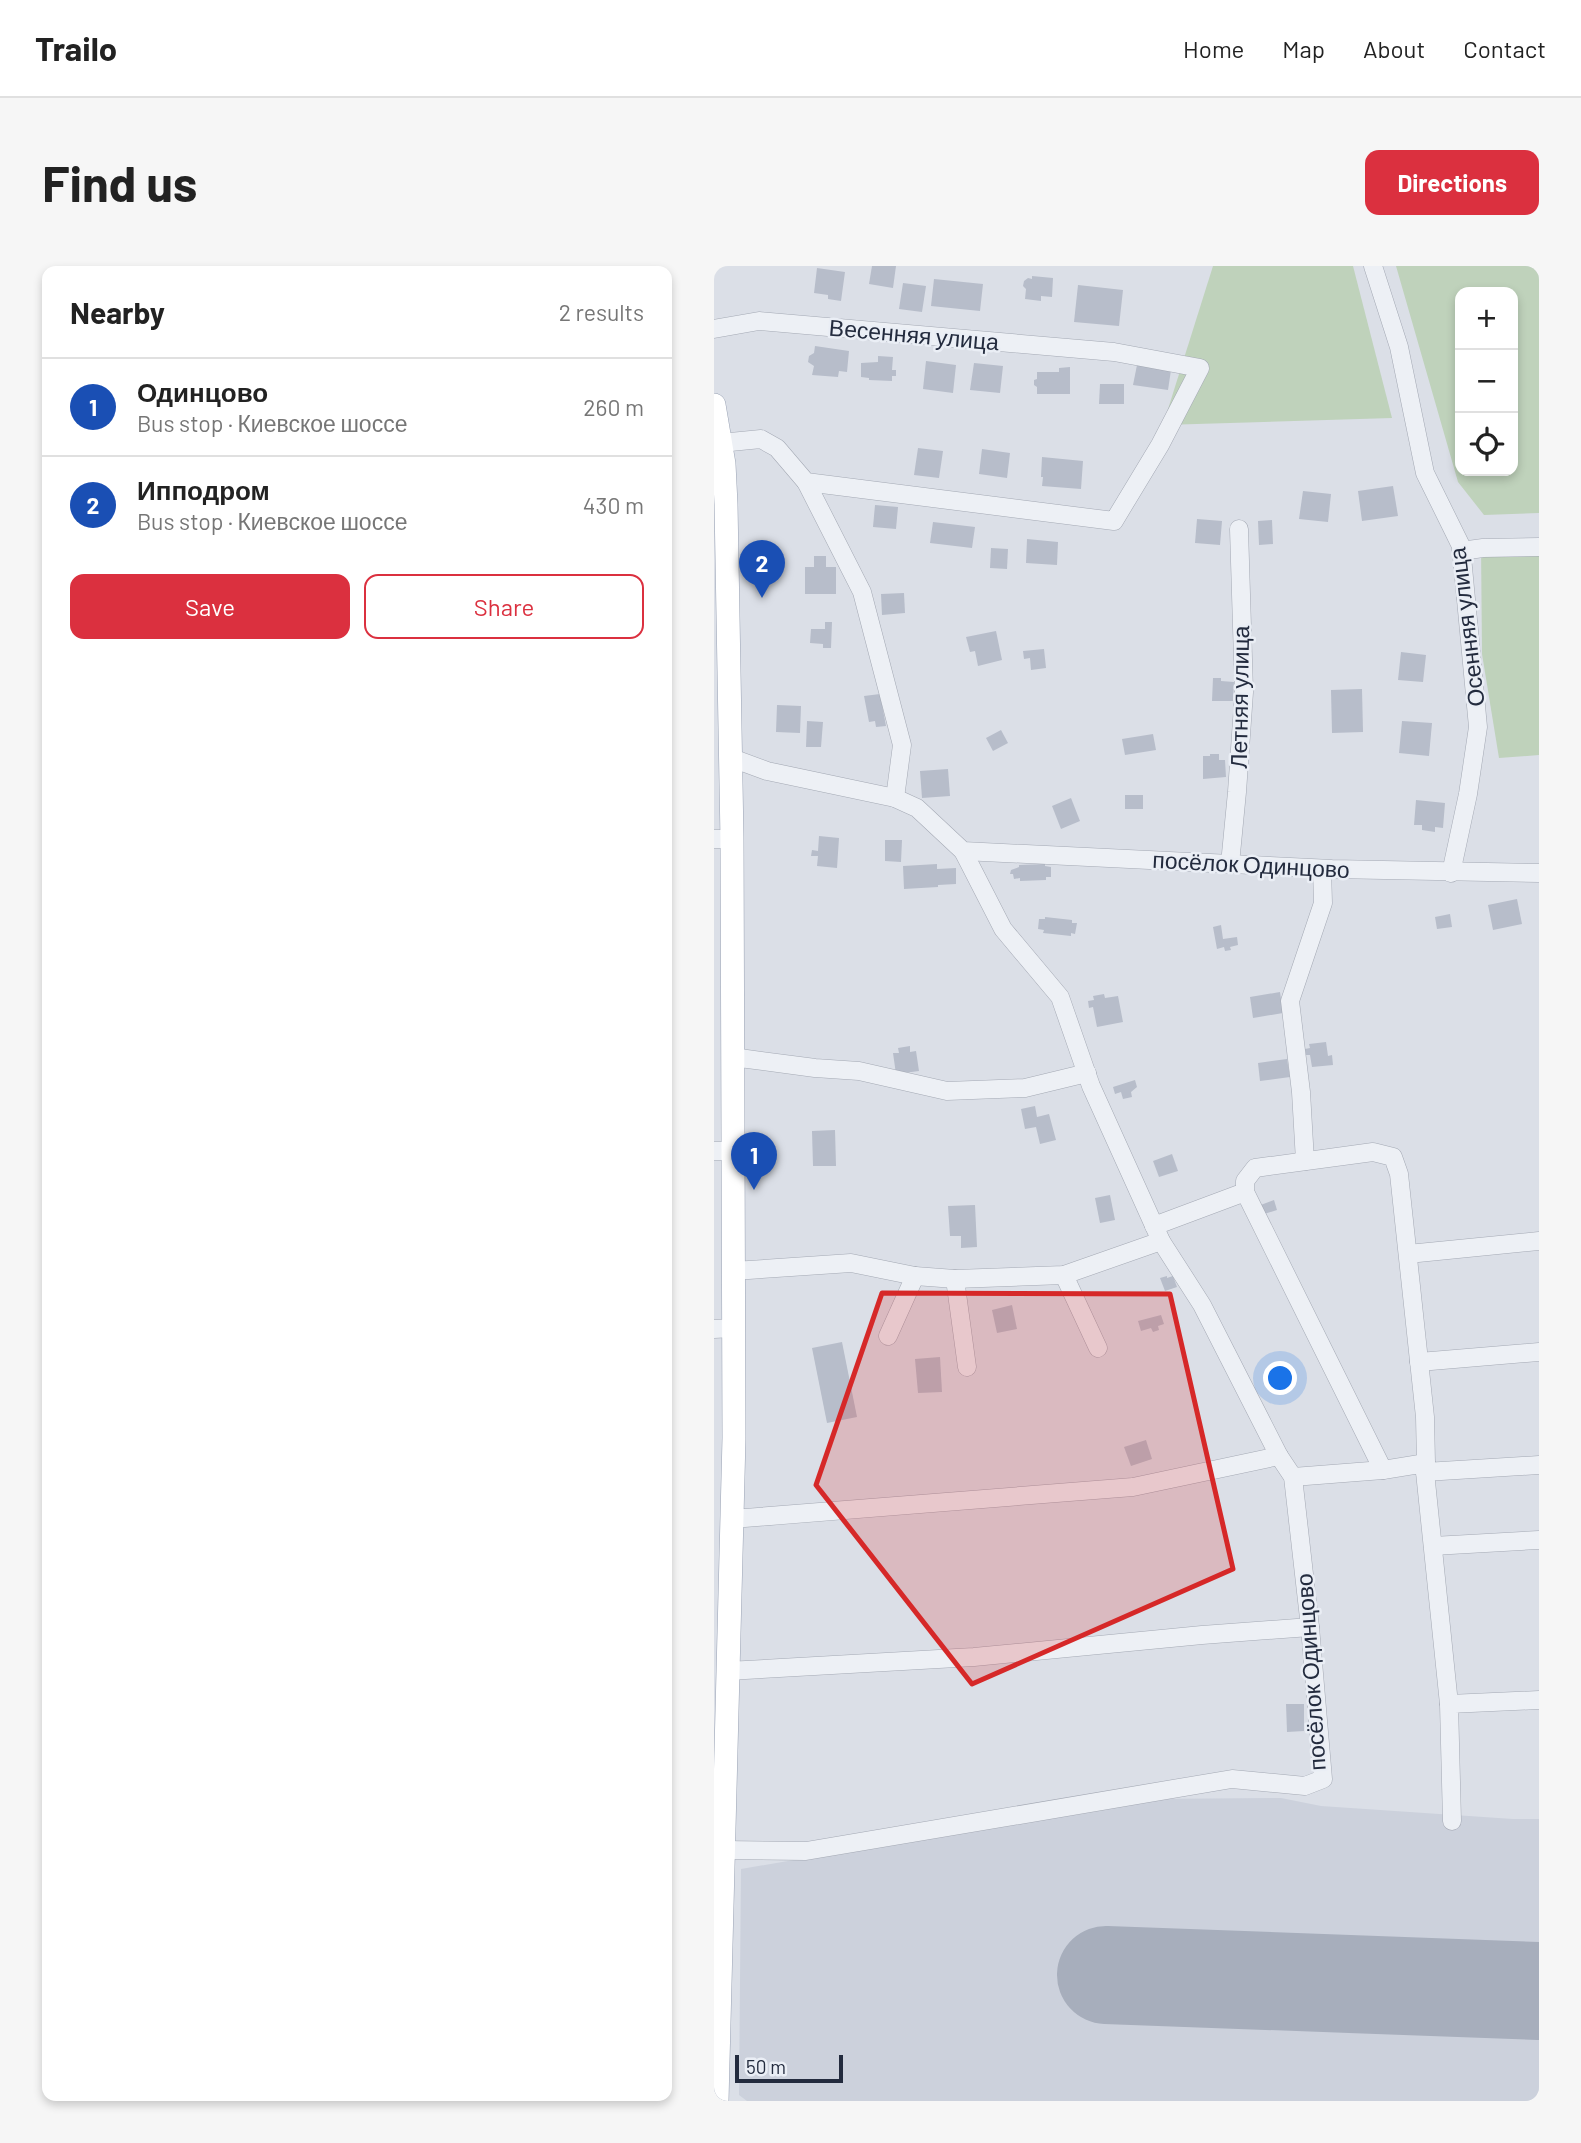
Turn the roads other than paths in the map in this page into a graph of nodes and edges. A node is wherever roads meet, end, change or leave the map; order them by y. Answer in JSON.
{"nodes":[{"id":1,"x":1373,"y":266,"type":"edge"},
{"id":2,"x":714,"y":329,"type":"edge"},
{"id":3,"x":714,"y":405,"type":"edge"},
{"id":4,"x":719,"y":457,"type":"edge"},
{"id":5,"x":806,"y":482,"type":"junction"},
{"id":6,"x":1239,"y":528,"type":"dead end"},
{"id":7,"x":1539,"y":547,"type":"edge"},
{"id":8,"x":1461,"y":551,"type":"junction"},
{"id":9,"x":729,"y":757,"type":"junction"},
{"id":10,"x":895,"y":799,"type":"junction"},
{"id":11,"x":723,"y":839,"type":"edge"},
{"id":12,"x":963,"y":851,"type":"junction"},
{"id":13,"x":1230,"y":864,"type":"junction"},
{"id":14,"x":1322,"y":869,"type":"junction"},
{"id":15,"x":1451,"y":873,"type":"junction"},
{"id":16,"x":1539,"y":873,"type":"edge"},
{"id":17,"x":732,"y":1057,"type":"junction"},
{"id":18,"x":1087,"y":1073,"type":"junction"},
{"id":19,"x":723,"y":1151,"type":"edge"},
{"id":20,"x":1305,"y":1161,"type":"junction"},
{"id":21,"x":1245,"y":1192,"type":"junction"},
{"id":22,"x":1158,"y":1233,"type":"junction"},
{"id":23,"x":1539,"y":1241,"type":"edge"},
{"id":24,"x":1408,"y":1254,"type":"junction"},
{"id":25,"x":733,"y":1271,"type":"junction"},
{"id":26,"x":1064,"y":1275,"type":"junction"},
{"id":27,"x":915,"y":1276,"type":"junction"},
{"id":28,"x":955,"y":1279,"type":"junction"},
{"id":29,"x":724,"y":1328,"type":"edge"},
{"id":30,"x":888,"y":1336,"type":"dead end"},
{"id":31,"x":1098,"y":1349,"type":"dead end"},
{"id":32,"x":1539,"y":1352,"type":"edge"},
{"id":33,"x":1419,"y":1362,"type":"junction"},
{"id":34,"x":967,"y":1367,"type":"dead end"},
{"id":35,"x":1279,"y":1456,"type":"junction"},
{"id":36,"x":1539,"y":1465,"type":"edge"},
{"id":37,"x":1426,"y":1468,"type":"junction"},
{"id":38,"x":1383,"y":1471,"type":"junction"},
{"id":39,"x":1293,"y":1477,"type":"junction"},
{"id":40,"x":732,"y":1519,"type":"junction"},
{"id":41,"x":1539,"y":1540,"type":"edge"},
{"id":42,"x":1433,"y":1546,"type":"junction"},
{"id":43,"x":1310,"y":1627,"type":"junction"},
{"id":44,"x":727,"y":1671,"type":"junction"},
{"id":45,"x":1539,"y":1700,"type":"edge"},
{"id":46,"x":1449,"y":1704,"type":"junction"},
{"id":47,"x":1452,"y":1821,"type":"dead end"},
{"id":48,"x":720,"y":1854,"type":"edge"},
{"id":49,"x":717,"y":2101,"type":"edge"}],
"edges":[{"from":1,"to":8,"type":"lane","name":"Осенняя улица"},
{"from":2,"to":5,"type":"lane","name":"Весенняя улица"},
{"from":3,"to":4,"type":"main road"},
{"from":4,"to":5,"type":"lane"},
{"from":4,"to":9,"type":"main road"},
{"from":5,"to":10,"type":"lane"},
{"from":6,"to":13,"type":"lane","name":"Летняя улица"},
{"from":7,"to":8,"type":"lane"},
{"from":8,"to":15,"type":"lane","name":"Осенняя улица"},
{"from":9,"to":10,"type":"lane","name":"посёлок Одинцово"},
{"from":9,"to":11,"type":"main road"},
{"from":10,"to":12,"type":"lane","name":"посёлок Одинцово"},
{"from":11,"to":17,"type":"main road"},
{"from":12,"to":13,"type":"lane","name":"посёлок Одинцово"},
{"from":12,"to":18,"type":"lane","name":"посёлок Одинцово"},
{"from":13,"to":14,"type":"lane","name":"посёлок Одинцово"},
{"from":14,"to":15,"type":"lane","name":"посёлок Одинцово"},
{"from":14,"to":20,"type":"lane"},
{"from":15,"to":16,"type":"lane","name":"посёлок Одинцово"},
{"from":17,"to":18,"type":"lane"},
{"from":17,"to":19,"type":"main road"},
{"from":18,"to":22,"type":"lane","name":"посёлок Одинцово"},
{"from":19,"to":25,"type":"main road"},
{"from":20,"to":21,"type":"lane"},
{"from":20,"to":24,"type":"lane"},
{"from":21,"to":22,"type":"lane"},
{"from":21,"to":38,"type":"lane"},
{"from":22,"to":26,"type":"lane"},
{"from":22,"to":35,"type":"lane","name":"посёлок Одинцово"},
{"from":23,"to":24,"type":"lane"},
{"from":24,"to":33,"type":"lane"},
{"from":25,"to":27,"type":"lane"},
{"from":25,"to":29,"type":"main road"},
{"from":26,"to":28,"type":"lane"},
{"from":26,"to":31,"type":"lane"},
{"from":27,"to":28,"type":"lane"},
{"from":27,"to":30,"type":"lane"},
{"from":28,"to":34,"type":"lane"},
{"from":29,"to":40,"type":"main road"},
{"from":32,"to":33,"type":"lane"},
{"from":33,"to":37,"type":"lane"},
{"from":35,"to":39,"type":"lane","name":"посёлок Одинцово"},
{"from":35,"to":40,"type":"lane"},
{"from":36,"to":37,"type":"lane"},
{"from":37,"to":38,"type":"lane"},
{"from":37,"to":42,"type":"lane"},
{"from":38,"to":39,"type":"lane"},
{"from":39,"to":43,"type":"lane","name":"посёлок Одинцово"},
{"from":40,"to":44,"type":"main road"},
{"from":41,"to":42,"type":"lane"},
{"from":42,"to":46,"type":"lane"},
{"from":43,"to":44,"type":"lane"},
{"from":43,"to":48,"type":"lane","name":"посёлок Одинцово"},
{"from":44,"to":48,"type":"main road"},
{"from":45,"to":46,"type":"lane"},
{"from":46,"to":47,"type":"lane"},
{"from":48,"to":49,"type":"main road"}]}
